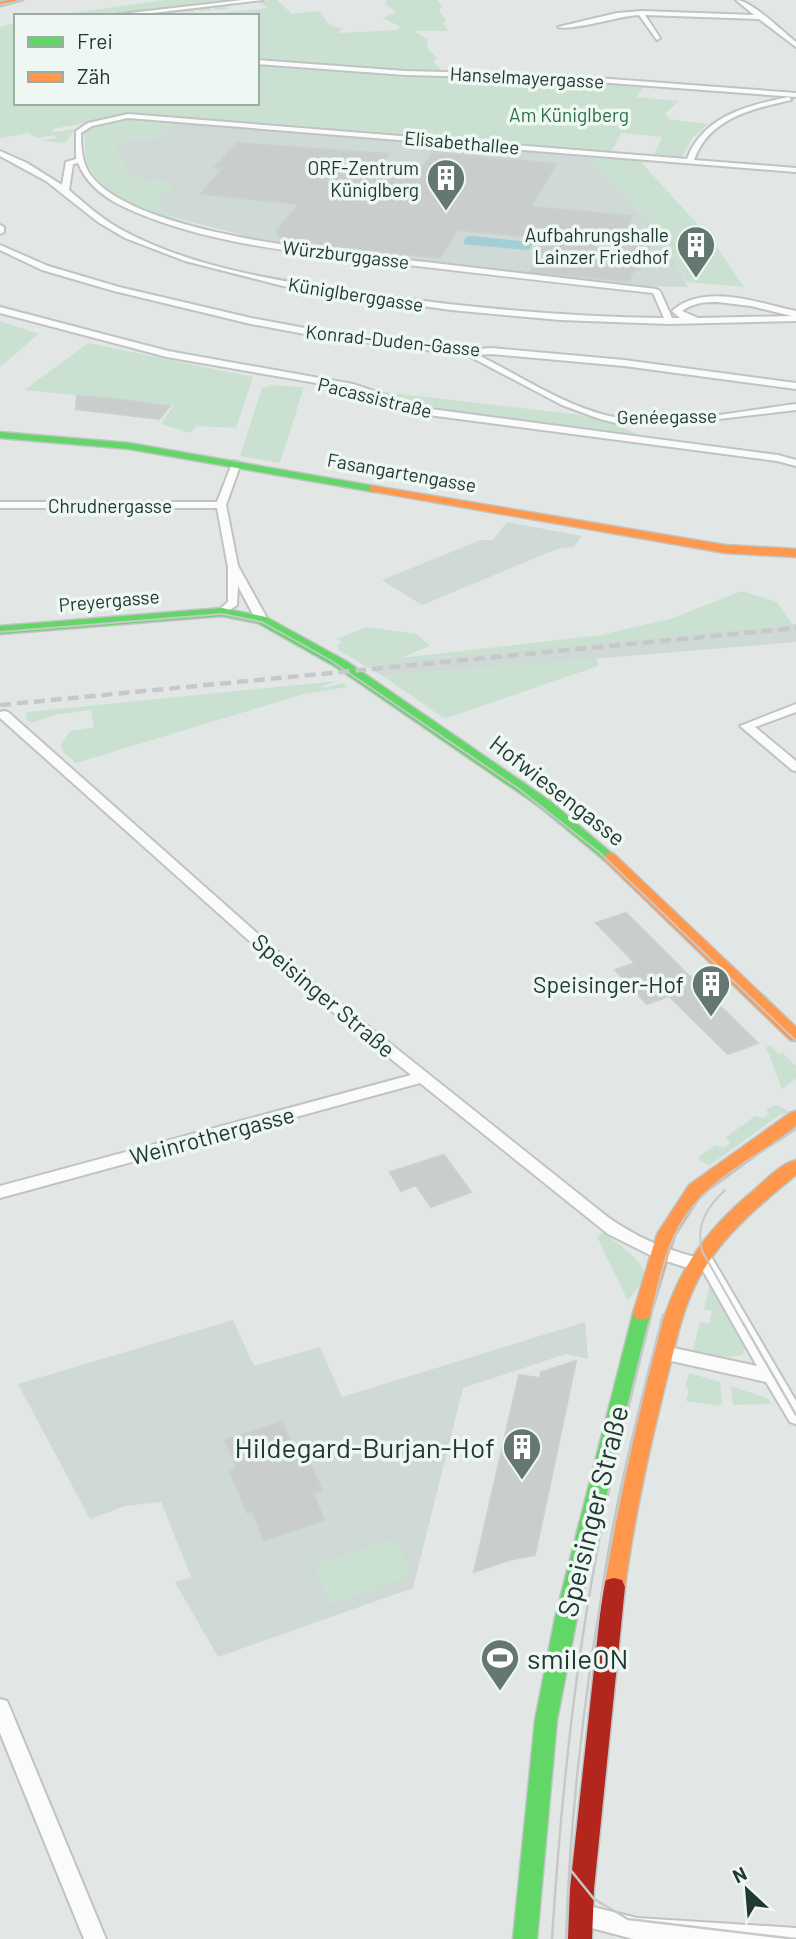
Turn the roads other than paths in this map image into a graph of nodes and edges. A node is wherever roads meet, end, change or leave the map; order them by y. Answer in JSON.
{"nodes":[{"id":1,"x":20,"y":0,"type":"edge"},
{"id":2,"x":260,"y":0,"type":"edge"},
{"id":3,"x":738,"y":0,"type":"edge"},
{"id":4,"x":0,"y":4,"type":"edge"},
{"id":5,"x":641,"y":13,"type":"junction"},
{"id":6,"x":126,"y":14,"type":"edge"},
{"id":7,"x":762,"y":17,"type":"junction"},
{"id":8,"x":561,"y":27,"type":"dead end"},
{"id":9,"x":657,"y":38,"type":"dead end"},
{"id":10,"x":796,"y":45,"type":"edge"},
{"id":11,"x":259,"y":62,"type":"edge"},
{"id":12,"x":796,"y":96,"type":"edge"},
{"id":13,"x":0,"y":153,"type":"edge"},
{"id":14,"x":80,"y":161,"type":"junction"},
{"id":15,"x":690,"y":161,"type":"junction"},
{"id":16,"x":796,"y":170,"type":"edge"},
{"id":17,"x":65,"y":190,"type":"junction"},
{"id":18,"x":0,"y":247,"type":"edge"},
{"id":19,"x":0,"y":310,"type":"edge"},
{"id":20,"x":796,"y":316,"type":"edge"},
{"id":21,"x":669,"y":321,"type":"junction"},
{"id":22,"x":698,"y":321,"type":"junction"},
{"id":23,"x":468,"y":353,"type":"junction"},
{"id":24,"x":796,"y":386,"type":"edge"},
{"id":25,"x":796,"y":407,"type":"edge"},
{"id":26,"x":620,"y":421,"type":"junction"},
{"id":27,"x":0,"y":435,"type":"edge"},
{"id":28,"x":666,"y":443,"type":"junction"},
{"id":29,"x":796,"y":456,"type":"edge"},
{"id":30,"x":778,"y":458,"type":"junction"},
{"id":31,"x":236,"y":463,"type":"junction"},
{"id":32,"x":796,"y":463,"type":"edge"},
{"id":33,"x":0,"y":505,"type":"edge"},
{"id":34,"x":220,"y":505,"type":"junction"},
{"id":35,"x":796,"y":554,"type":"edge"},
{"id":36,"x":233,"y":567,"type":"junction"},
{"id":37,"x":222,"y":612,"type":"junction"},
{"id":38,"x":262,"y":620,"type":"junction"},
{"id":39,"x":0,"y":630,"type":"edge"},
{"id":40,"x":796,"y":708,"type":"edge"},
{"id":41,"x":4,"y":715,"type":"dead end"},
{"id":42,"x":796,"y":767,"type":"edge"},
{"id":43,"x":796,"y":1036,"type":"edge"},
{"id":44,"x":424,"y":1077,"type":"junction"},
{"id":45,"x":796,"y":1117,"type":"edge"},
{"id":46,"x":796,"y":1166,"type":"edge"},
{"id":47,"x":0,"y":1192,"type":"edge"},
{"id":48,"x":659,"y":1253,"type":"junction"},
{"id":49,"x":701,"y":1261,"type":"junction"},
{"id":50,"x":664,"y":1353,"type":"junction"},
{"id":51,"x":773,"y":1376,"type":"junction"},
{"id":52,"x":796,"y":1417,"type":"edge"},
{"id":53,"x":0,"y":1708,"type":"edge"},
{"id":54,"x":581,"y":1915,"type":"junction"},
{"id":55,"x":95,"y":1939,"type":"edge"},
{"id":56,"x":525,"y":1939,"type":"edge"},
{"id":57,"x":580,"y":1939,"type":"edge"},
{"id":58,"x":796,"y":1939,"type":"edge"}],
"edges":[{"from":1,"to":4,"type":"main road"},
{"from":2,"to":6,"type":"street"},
{"from":3,"to":7,"type":"street"},
{"from":5,"to":7,"type":"street"},
{"from":5,"to":8,"type":"street"},
{"from":5,"to":9,"type":"street"},
{"from":7,"to":10,"type":"street"},
{"from":11,"to":12,"type":"street","name":"Hanselmayergasse"},
{"from":12,"to":15,"type":"street"},
{"from":13,"to":17,"type":"street","name":"Küniglberggasse"},
{"from":14,"to":15,"type":"street","name":"Elisabethallee"},
{"from":14,"to":17,"type":"street"},
{"from":14,"to":21,"type":"street","name":"Würzburggasse"},
{"from":15,"to":16,"type":"street","name":"Elisabethallee"},
{"from":17,"to":21,"type":"street","name":"Küniglberggasse"},
{"from":18,"to":23,"type":"street","name":"Konrad-Duden-Gasse"},
{"from":19,"to":28,"type":"street","name":"Pacassistraße"},
{"from":20,"to":22,"type":"street"},
{"from":20,"to":22,"type":"street"},
{"from":21,"to":22,"type":"street"},
{"from":23,"to":24,"type":"street","name":"Konrad-Duden-Gasse"},
{"from":23,"to":26,"type":"street","name":"Genéegasse"},
{"from":25,"to":26,"type":"street","name":"Genéegasse"},
{"from":26,"to":28,"type":"street"},
{"from":27,"to":31,"type":"main road","name":"Fasangartengasse"},
{"from":28,"to":30,"type":"street","name":"Pacassistraße"},
{"from":29,"to":30,"type":"street"},
{"from":30,"to":32,"type":"street","name":"Pacassistraße"},
{"from":31,"to":34,"type":"street"},
{"from":31,"to":35,"type":"main road","name":"Fasangartengasse"},
{"from":33,"to":34,"type":"street","name":"Chrudnergasse"},
{"from":34,"to":36,"type":"street"},
{"from":36,"to":37,"type":"street"},
{"from":36,"to":38,"type":"street"},
{"from":37,"to":38,"type":"main road","name":"Hofwiesengasse"},
{"from":37,"to":39,"type":"main road","name":"Preyergasse"},
{"from":38,"to":43,"type":"main road","name":"Hofwiesengasse"},
{"from":40,"to":42,"type":"street"},
{"from":41,"to":44,"type":"street","name":"Speisinger Straße"},
{"from":44,"to":47,"type":"street","name":"Weinrothergasse"},
{"from":44,"to":48,"type":"street","name":"Speisinger Straße"},
{"from":45,"to":48,"type":"main road"},
{"from":46,"to":49,"type":"main road"},
{"from":48,"to":49,"type":"street","name":"Speisinger Straße"},
{"from":48,"to":56,"type":"main road","name":"Speisinger Straße"},
{"from":49,"to":50,"type":"main road","name":"Speisinger Straße"},
{"from":49,"to":51,"type":"street"},
{"from":50,"to":51,"type":"street"},
{"from":50,"to":54,"type":"main road","name":"Speisinger Straße"},
{"from":51,"to":52,"type":"street"},
{"from":53,"to":55,"type":"street"},
{"from":54,"to":57,"type":"main road","name":"Speisinger Straße"},
{"from":54,"to":58,"type":"street"}]}
